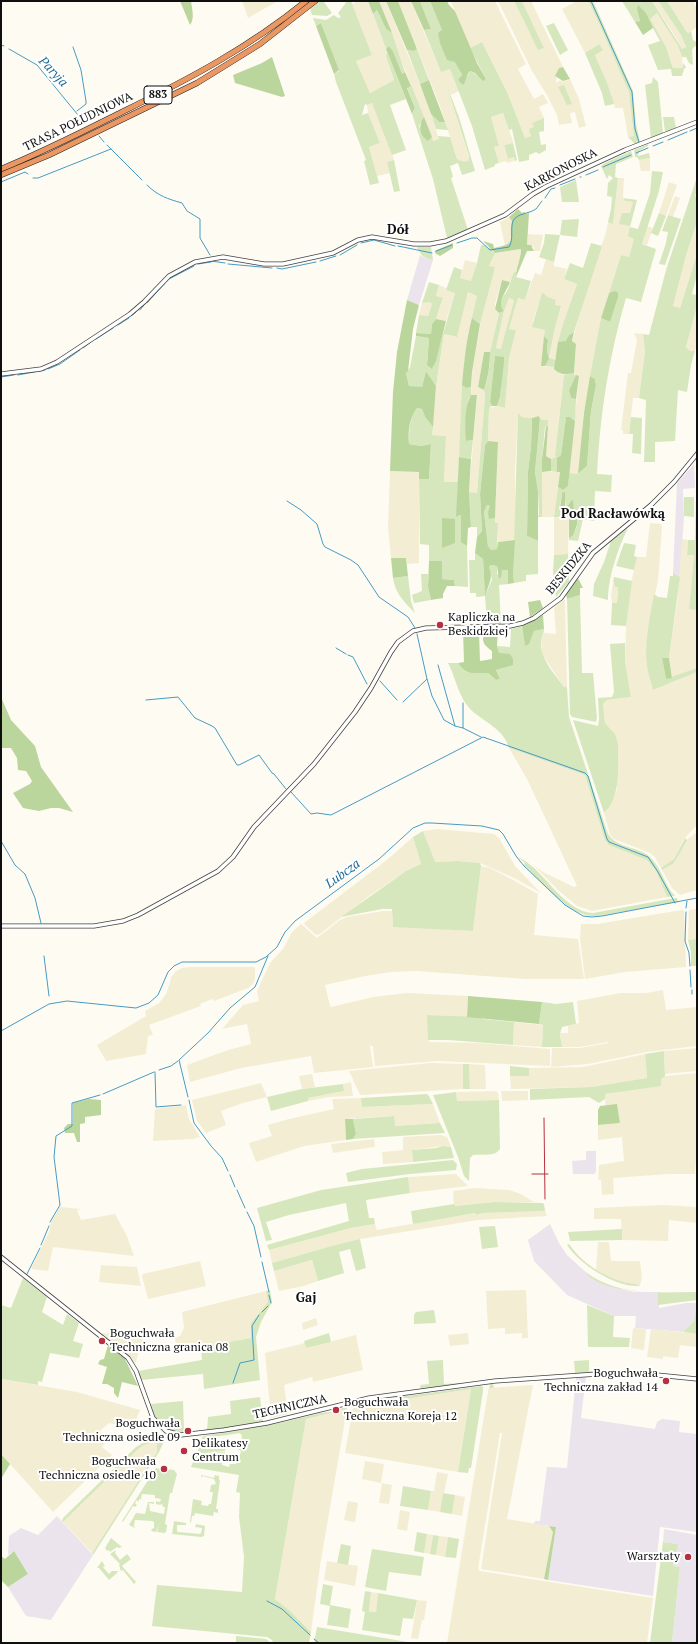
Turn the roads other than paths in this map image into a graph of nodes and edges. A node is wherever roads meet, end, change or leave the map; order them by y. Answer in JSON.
{"nodes":[{"id":1,"x":315,"y":1,"type":"edge"},
{"id":2,"x":305,"y":2,"type":"edge"},
{"id":3,"x":697,"y":122,"type":"edge"},
{"id":4,"x":1,"y":168,"type":"edge"},
{"id":5,"x":1,"y":175,"type":"edge"},
{"id":6,"x":1,"y":374,"type":"edge"},
{"id":7,"x":697,"y":454,"type":"edge"},
{"id":8,"x":1,"y":926,"type":"edge"},
{"id":9,"x":1,"y":1257,"type":"edge"},
{"id":10,"x":697,"y":1379,"type":"edge"}],
"edges":[{"from":1,"to":5,"type":"highway","name":"TRASA POŁUDNIOWA","number":"883"},
{"from":2,"to":4,"type":"highway","name":"TRASA POŁUDNIOWA","number":"883"},
{"from":3,"to":6,"type":"street","name":"KARKONOSKA"},
{"from":7,"to":8,"type":"street","name":"BESKIDZKA"},
{"from":9,"to":10,"type":"street","name":"TECHNICZNA"}]}
